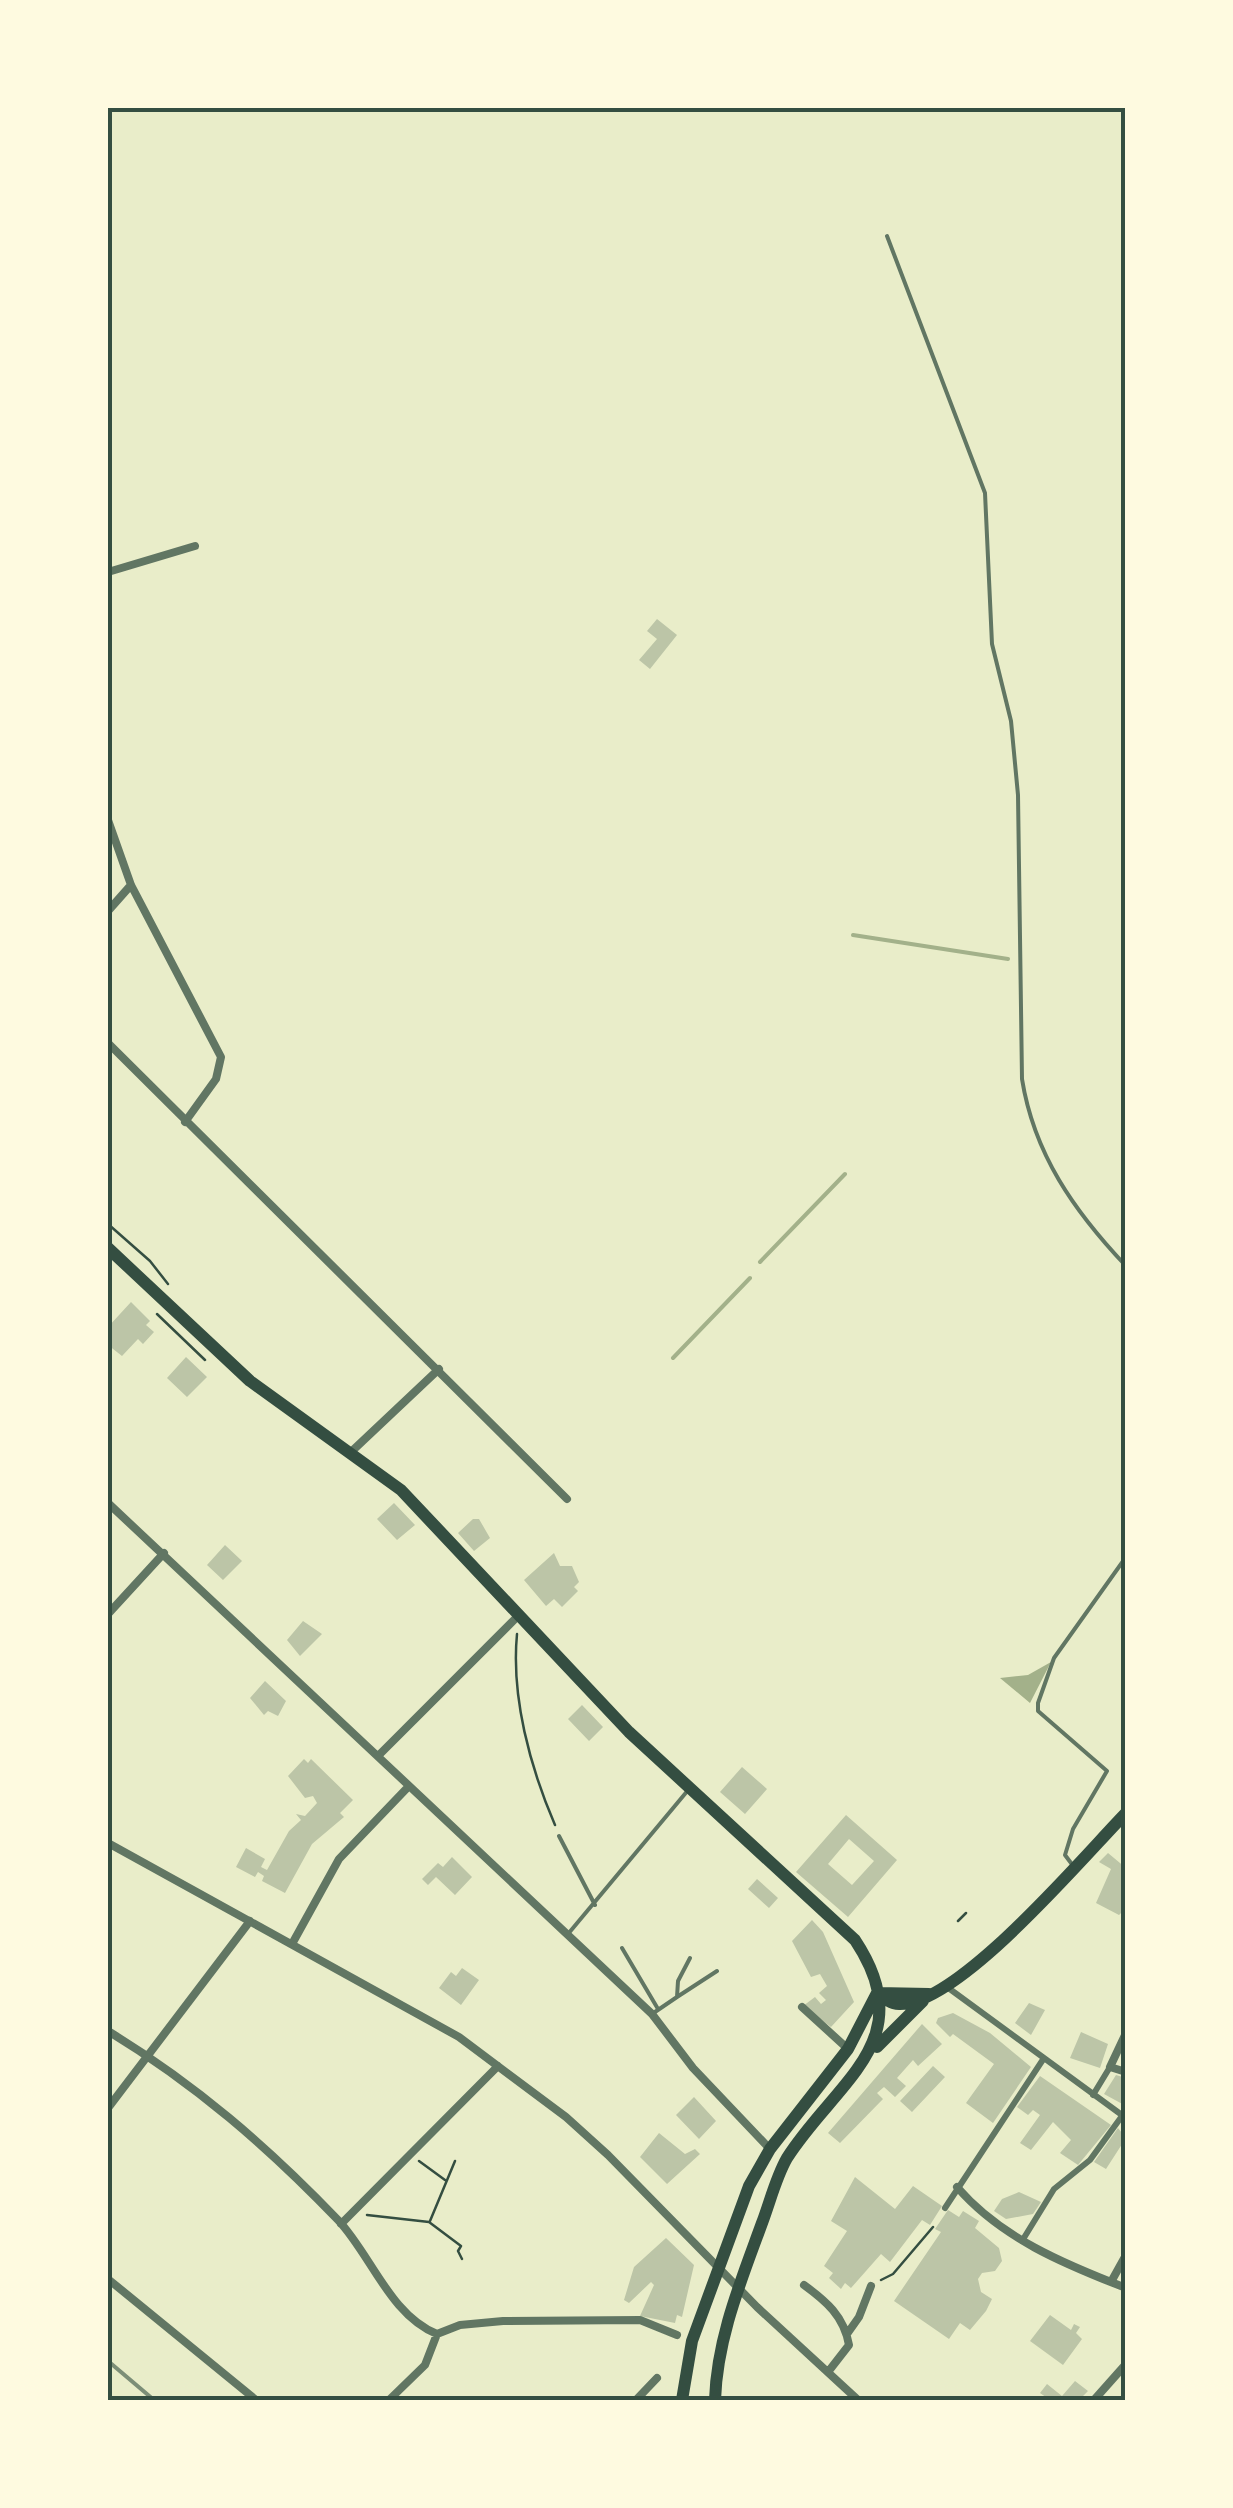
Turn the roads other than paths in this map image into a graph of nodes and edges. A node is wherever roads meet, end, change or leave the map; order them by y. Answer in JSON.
{"nodes":[{"id":1,"x":887,"y":236,"type":"dead end"},
{"id":2,"x":195,"y":546,"type":"dead end"},
{"id":3,"x":108,"y":572,"type":"edge"},
{"id":4,"x":108,"y":820,"type":"edge"},
{"id":5,"x":131,"y":886,"type":"junction"},
{"id":6,"x":108,"y":911,"type":"edge"},
{"id":7,"x":108,"y":1043,"type":"edge"},
{"id":8,"x":185,"y":1122,"type":"junction"},
{"id":9,"x":108,"y":1248,"type":"edge"},
{"id":10,"x":1126,"y":1266,"type":"edge"},
{"id":11,"x":439,"y":1370,"type":"junction"},
{"id":12,"x":351,"y":1452,"type":"junction"},
{"id":13,"x":568,"y":1499,"type":"dead end"},
{"id":14,"x":108,"y":1502,"type":"edge"},
{"id":15,"x":164,"y":1553,"type":"junction"},
{"id":16,"x":1126,"y":1557,"type":"edge"},
{"id":17,"x":108,"y":1614,"type":"edge"},
{"id":18,"x":518,"y":1616,"type":"junction"},
{"id":19,"x":378,"y":1756,"type":"junction"},
{"id":20,"x":409,"y":1786,"type":"junction"},
{"id":21,"x":689,"y":1789,"type":"junction"},
{"id":22,"x":1126,"y":1814,"type":"edge"},
{"id":23,"x":559,"y":1836,"type":"road end"},
{"id":24,"x":108,"y":1843,"type":"edge"},
{"id":25,"x":1074,"y":1867,"type":"junction"},
{"id":26,"x":594,"y":1905,"type":"junction"},
{"id":27,"x":250,"y":1921,"type":"junction"},
{"id":28,"x":568,"y":1934,"type":"junction"},
{"id":29,"x":292,"y":1944,"type":"junction"},
{"id":30,"x":622,"y":1948,"type":"dead end"},
{"id":31,"x":690,"y":1958,"type":"dead end"},
{"id":32,"x":717,"y":1971,"type":"dead end"},
{"id":33,"x":947,"y":1987,"type":"junction"},
{"id":34,"x":877,"y":1993,"type":"junction"},
{"id":35,"x":931,"y":1994,"type":"junction"},
{"id":36,"x":677,"y":1997,"type":"junction"},
{"id":37,"x":802,"y":2007,"type":"dead end"},
{"id":38,"x":655,"y":2012,"type":"junction"},
{"id":39,"x":108,"y":2030,"type":"edge"},
{"id":40,"x":1126,"y":2032,"type":"edge"},
{"id":41,"x":848,"y":2049,"type":"junction"},
{"id":42,"x":872,"y":2052,"type":"junction"},
{"id":43,"x":148,"y":2055,"type":"junction"},
{"id":44,"x":1044,"y":2058,"type":"junction"},
{"id":45,"x":498,"y":2066,"type":"junction"},
{"id":46,"x":1110,"y":2067,"type":"junction"},
{"id":47,"x":1126,"y":2072,"type":"edge"},
{"id":48,"x":1093,"y":2094,"type":"junction"},
{"id":49,"x":108,"y":2108,"type":"edge"},
{"id":50,"x":1124,"y":2117,"type":"edge"},
{"id":51,"x":770,"y":2149,"type":"junction"},
{"id":52,"x":957,"y":2187,"type":"junction"},
{"id":53,"x":944,"y":2208,"type":"dead end"},
{"id":54,"x":341,"y":2224,"type":"junction"},
{"id":55,"x":1022,"y":2241,"type":"junction"},
{"id":56,"x":1126,"y":2255,"type":"edge"},
{"id":57,"x":720,"y":2265,"type":"junction"},
{"id":58,"x":108,"y":2280,"type":"edge"},
{"id":59,"x":1111,"y":2282,"type":"junction"},
{"id":60,"x":804,"y":2285,"type":"dead end"},
{"id":61,"x":871,"y":2286,"type":"road end"},
{"id":62,"x":1126,"y":2288,"type":"edge"},
{"id":63,"x":739,"y":2289,"type":"junction"},
{"id":64,"x":437,"y":2334,"type":"junction"},
{"id":65,"x":847,"y":2334,"type":"junction"},
{"id":66,"x":677,"y":2335,"type":"dead end"},
{"id":67,"x":1126,"y":2364,"type":"edge"},
{"id":68,"x":828,"y":2372,"type":"junction"},
{"id":69,"x":657,"y":2378,"type":"dead end"},
{"id":70,"x":256,"y":2400,"type":"edge"},
{"id":71,"x":389,"y":2400,"type":"edge"},
{"id":72,"x":636,"y":2400,"type":"edge"},
{"id":73,"x":682,"y":2400,"type":"edge"},
{"id":74,"x":715,"y":2400,"type":"edge"},
{"id":75,"x":858,"y":2400,"type":"edge"},
{"id":76,"x":1094,"y":2400,"type":"edge"}],
"edges":[{"from":1,"to":10,"type":"lane"},
{"from":2,"to":3,"type":"street"},
{"from":4,"to":5,"type":"street"},
{"from":5,"to":6,"type":"street"},
{"from":5,"to":8,"type":"street"},
{"from":7,"to":8,"type":"street"},
{"from":8,"to":11,"type":"street"},
{"from":9,"to":12,"type":"main road"},
{"from":11,"to":12,"type":"street"},
{"from":11,"to":13,"type":"street"},
{"from":12,"to":18,"type":"main road"},
{"from":14,"to":15,"type":"street"},
{"from":15,"to":17,"type":"street"},
{"from":15,"to":19,"type":"street"},
{"from":16,"to":25,"type":"lane"},
{"from":18,"to":19,"type":"street"},
{"from":18,"to":21,"type":"main road"},
{"from":19,"to":20,"type":"street"},
{"from":20,"to":28,"type":"street"},
{"from":20,"to":29,"type":"street"},
{"from":21,"to":26,"type":"lane"},
{"from":21,"to":34,"type":"main road"},
{"from":22,"to":25,"type":"main road"},
{"from":23,"to":26,"type":"lane"},
{"from":24,"to":27,"type":"street"},
{"from":25,"to":33,"type":"main road"},
{"from":26,"to":28,"type":"lane"},
{"from":27,"to":29,"type":"street"},
{"from":27,"to":43,"type":"street"},
{"from":28,"to":38,"type":"street"},
{"from":29,"to":45,"type":"street"},
{"from":30,"to":38,"type":"lane"},
{"from":31,"to":36,"type":"lane"},
{"from":32,"to":36,"type":"lane"},
{"from":33,"to":35,"type":"main road"},
{"from":33,"to":44,"type":"street"},
{"from":34,"to":35,"type":"main road"},
{"from":34,"to":41,"type":"main road"},
{"from":34,"to":42,"type":"main road"},
{"from":35,"to":42,"type":"main road"},
{"from":36,"to":38,"type":"lane"},
{"from":37,"to":41,"type":"street"},
{"from":38,"to":51,"type":"street"},
{"from":39,"to":43,"type":"street"},
{"from":40,"to":46,"type":"street"},
{"from":41,"to":51,"type":"main road"},
{"from":42,"to":63,"type":"main road"},
{"from":43,"to":49,"type":"street"},
{"from":43,"to":54,"type":"street"},
{"from":44,"to":48,"type":"street"},
{"from":44,"to":52,"type":"street"},
{"from":45,"to":54,"type":"street"},
{"from":45,"to":57,"type":"street"},
{"from":46,"to":47,"type":"street"},
{"from":46,"to":48,"type":"street"},
{"from":48,"to":50,"type":"street"},
{"from":50,"to":55,"type":"street"},
{"from":51,"to":57,"type":"main road"},
{"from":52,"to":53,"type":"street"},
{"from":52,"to":55,"type":"street"},
{"from":54,"to":64,"type":"street"},
{"from":55,"to":59,"type":"street"},
{"from":56,"to":59,"type":"street"},
{"from":57,"to":63,"type":"street"},
{"from":57,"to":73,"type":"main road"},
{"from":58,"to":70,"type":"street"},
{"from":59,"to":62,"type":"street"},
{"from":60,"to":65,"type":"street"},
{"from":61,"to":65,"type":"street"},
{"from":63,"to":68,"type":"street"},
{"from":63,"to":74,"type":"main road"},
{"from":64,"to":66,"type":"street"},
{"from":64,"to":71,"type":"street"},
{"from":65,"to":68,"type":"street"},
{"from":67,"to":76,"type":"street"},
{"from":68,"to":75,"type":"street"},
{"from":69,"to":72,"type":"street"}]}
